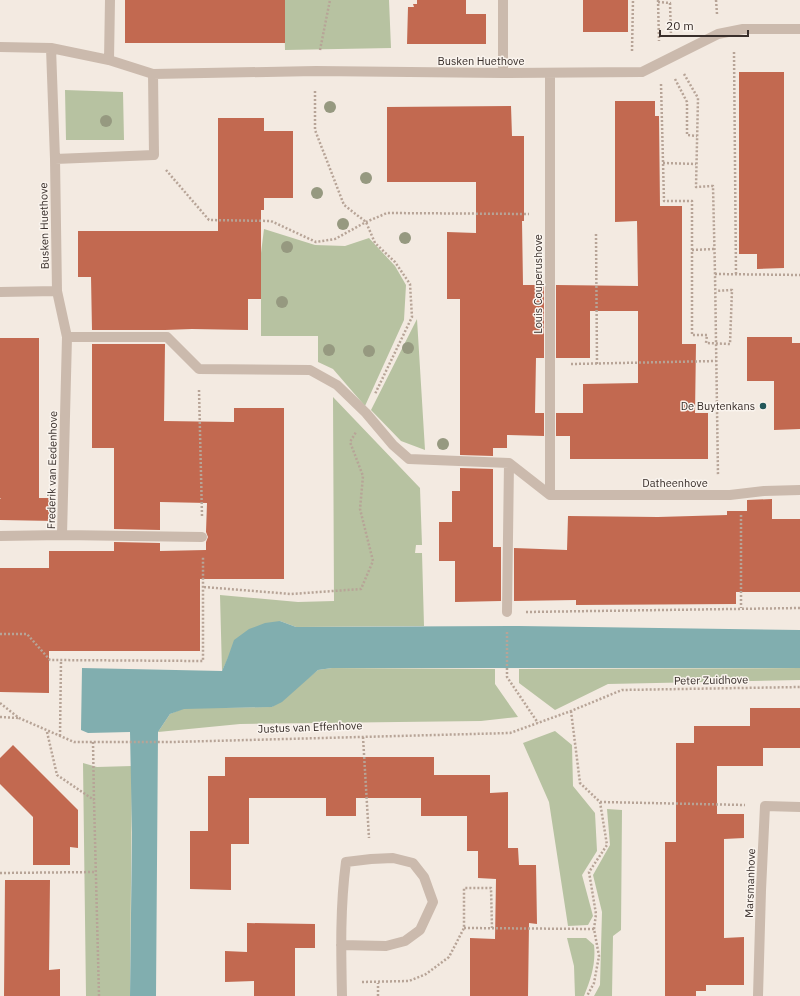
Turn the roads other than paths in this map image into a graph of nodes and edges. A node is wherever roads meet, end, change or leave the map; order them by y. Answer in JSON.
{"nodes":[{"id":1,"x":110,"y":0,"type":"edge"},
{"id":2,"x":503,"y":0,"type":"edge"},
{"id":3,"x":800,"y":29,"type":"edge"},
{"id":4,"x":0,"y":47,"type":"edge"},
{"id":5,"x":51,"y":48,"type":"junction"},
{"id":6,"x":109,"y":60,"type":"junction"},
{"id":7,"x":503,"y":73,"type":"junction"},
{"id":8,"x":550,"y":73,"type":"junction"},
{"id":9,"x":153,"y":74,"type":"junction"},
{"id":10,"x":55,"y":159,"type":"junction"},
{"id":11,"x":57,"y":291,"type":"junction"},
{"id":12,"x":0,"y":292,"type":"edge"},
{"id":13,"x":67,"y":337,"type":"junction"},
{"id":14,"x":509,"y":463,"type":"junction"},
{"id":15,"x":800,"y":490,"type":"edge"},
{"id":16,"x":550,"y":495,"type":"junction"},
{"id":17,"x":62,"y":535,"type":"junction"},
{"id":18,"x":0,"y":536,"type":"edge"},
{"id":19,"x":202,"y":537,"type":"dead end"},
{"id":20,"x":507,"y":612,"type":"road end"},
{"id":21,"x":800,"y":807,"type":"edge"},
{"id":22,"x":341,"y":944,"type":"junction"},
{"id":23,"x":342,"y":996,"type":"edge"},
{"id":24,"x":758,"y":996,"type":"edge"}],
"edges":[{"from":1,"to":6,"type":"street"},
{"from":2,"to":7,"type":"street"},
{"from":3,"to":8,"type":"street","name":"Busken Huethove"},
{"from":4,"to":5,"type":"street","name":"Busken Huethove"},
{"from":5,"to":6,"type":"street","name":"Busken Huethove"},
{"from":5,"to":10,"type":"street","name":"Busken Huethove"},
{"from":6,"to":9,"type":"street","name":"Busken Huethove"},
{"from":7,"to":8,"type":"street","name":"Busken Huethove"},
{"from":7,"to":9,"type":"street","name":"Busken Huethove"},
{"from":8,"to":16,"type":"street","name":"Louis Couperushove"},
{"from":9,"to":10,"type":"street"},
{"from":10,"to":11,"type":"street","name":"Busken Huethove"},
{"from":11,"to":12,"type":"street"},
{"from":11,"to":13,"type":"street","name":"Frederik van Eedenhove"},
{"from":13,"to":14,"type":"street"},
{"from":13,"to":17,"type":"street","name":"Frederik van Eedenhove"},
{"from":14,"to":16,"type":"street"},
{"from":14,"to":20,"type":"street"},
{"from":15,"to":16,"type":"street","name":"Datheenhove"},
{"from":17,"to":18,"type":"street"},
{"from":17,"to":19,"type":"street","name":"Frederik van Eedenhove"},
{"from":21,"to":24,"type":"street","name":"Marsmanhove"},
{"from":22,"to":22,"type":"street"},
{"from":22,"to":23,"type":"street"}]}
